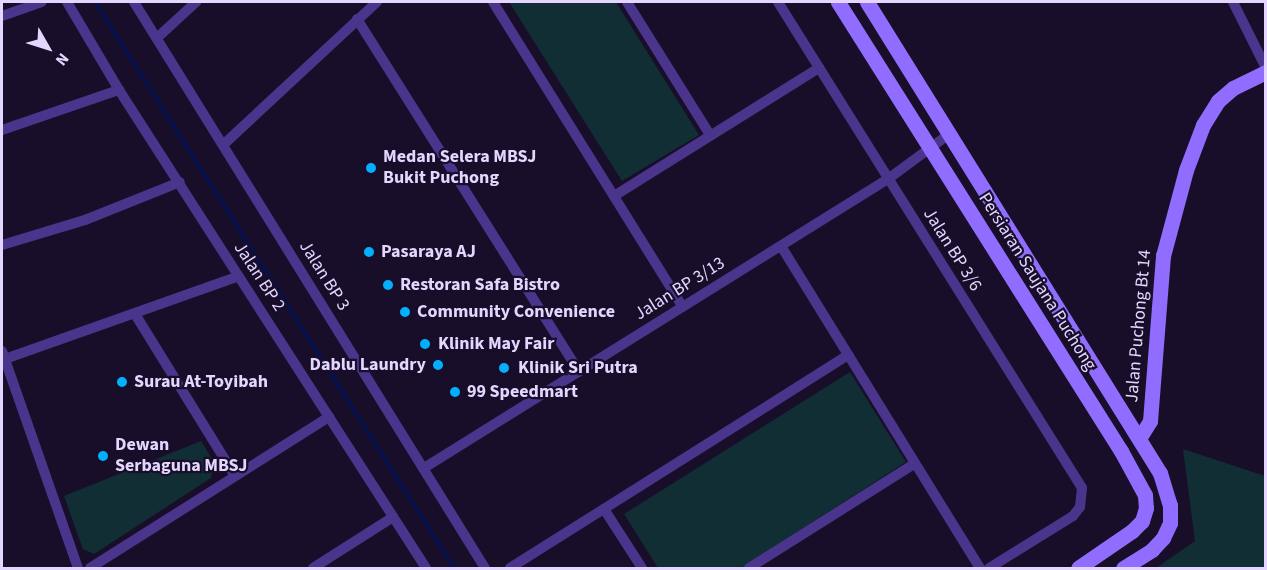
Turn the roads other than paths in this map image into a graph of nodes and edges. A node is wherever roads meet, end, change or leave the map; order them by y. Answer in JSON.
{"nodes":[{"id":1,"x":42,"y":2,"type":"edge"},
{"id":2,"x":67,"y":2,"type":"edge"},
{"id":3,"x":134,"y":2,"type":"edge"},
{"id":4,"x":196,"y":2,"type":"edge"},
{"id":5,"x":377,"y":2,"type":"edge"},
{"id":6,"x":493,"y":2,"type":"edge"},
{"id":7,"x":627,"y":2,"type":"edge"},
{"id":8,"x":778,"y":2,"type":"edge"},
{"id":9,"x":838,"y":2,"type":"edge"},
{"id":10,"x":867,"y":2,"type":"edge"},
{"id":11,"x":1233,"y":2,"type":"edge"},
{"id":12,"x":2,"y":16,"type":"edge"},
{"id":13,"x":357,"y":19,"type":"junction"},
{"id":14,"x":158,"y":36,"type":"junction"},
{"id":15,"x":819,"y":68,"type":"junction"},
{"id":16,"x":1266,"y":70,"type":"edge"},
{"id":17,"x":119,"y":90,"type":"junction"},
{"id":18,"x":2,"y":130,"type":"edge"},
{"id":19,"x":950,"y":134,"type":"junction"},
{"id":20,"x":710,"y":135,"type":"junction"},
{"id":21,"x":223,"y":145,"type":"junction"},
{"id":22,"x":930,"y":148,"type":"junction"},
{"id":23,"x":888,"y":179,"type":"junction"},
{"id":24,"x":180,"y":182,"type":"junction"},
{"id":25,"x":614,"y":196,"type":"junction"},
{"id":26,"x":2,"y":245,"type":"edge"},
{"id":27,"x":781,"y":246,"type":"junction"},
{"id":28,"x":239,"y":276,"type":"junction"},
{"id":29,"x":683,"y":307,"type":"junction"},
{"id":30,"x":135,"y":314,"type":"junction"},
{"id":31,"x":848,"y":355,"type":"junction"},
{"id":32,"x":2,"y":357,"type":"edge"},
{"id":33,"x":579,"y":372,"type":"junction"},
{"id":34,"x":329,"y":417,"type":"junction"},
{"id":35,"x":1140,"y":437,"type":"junction"},
{"id":36,"x":914,"y":464,"type":"junction"},
{"id":37,"x":424,"y":468,"type":"junction"},
{"id":38,"x":235,"y":476,"type":"junction"},
{"id":39,"x":604,"y":509,"type":"junction"},
{"id":40,"x":393,"y":517,"type":"junction"},
{"id":41,"x":78,"y":568,"type":"edge"},
{"id":42,"x":90,"y":568,"type":"edge"},
{"id":43,"x":314,"y":568,"type":"edge"},
{"id":44,"x":426,"y":568,"type":"edge"},
{"id":45,"x":484,"y":568,"type":"edge"},
{"id":46,"x":510,"y":568,"type":"edge"},
{"id":47,"x":642,"y":568,"type":"edge"},
{"id":48,"x":749,"y":568,"type":"edge"},
{"id":49,"x":981,"y":568,"type":"edge"},
{"id":50,"x":989,"y":568,"type":"edge"},
{"id":51,"x":1078,"y":568,"type":"edge"},
{"id":52,"x":1123,"y":568,"type":"edge"}],
"edges":[{"from":1,"to":12,"type":"street"},
{"from":2,"to":17,"type":"street","name":"Jalan BP 2"},
{"from":3,"to":14,"type":"street","name":"Jalan BP 3"},
{"from":4,"to":14,"type":"street"},
{"from":5,"to":13,"type":"street"},
{"from":6,"to":25,"type":"street"},
{"from":7,"to":20,"type":"street"},
{"from":8,"to":15,"type":"street","name":"Jalan BP 3/6"},
{"from":9,"to":22,"type":"street","name":"Persiaran Saujana Puchong"},
{"from":10,"to":19,"type":"street","name":"Persiaran Saujana Puchong"},
{"from":11,"to":16,"type":"street"},
{"from":13,"to":21,"type":"street"},
{"from":13,"to":33,"type":"street"},
{"from":14,"to":21,"type":"street","name":"Jalan BP 3"},
{"from":15,"to":20,"type":"street"},
{"from":15,"to":23,"type":"street","name":"Jalan BP 3/6"},
{"from":16,"to":35,"type":"street","name":"Jalan Puchong Bt 14"},
{"from":17,"to":18,"type":"street"},
{"from":17,"to":24,"type":"street","name":"Jalan BP 2"},
{"from":19,"to":22,"type":"street","name":"Jalan BP 3/13"},
{"from":19,"to":35,"type":"street","name":"Persiaran Saujana Puchong"},
{"from":20,"to":25,"type":"street"},
{"from":21,"to":37,"type":"street","name":"Jalan BP 3"},
{"from":22,"to":23,"type":"street","name":"Jalan BP 3/13"},
{"from":22,"to":51,"type":"street","name":"Persiaran Saujana Puchong"},
{"from":23,"to":27,"type":"street","name":"Jalan BP 3/13"},
{"from":23,"to":50,"type":"street","name":"Jalan BP 3/6"},
{"from":24,"to":26,"type":"street"},
{"from":24,"to":28,"type":"street","name":"Jalan BP 2"},
{"from":25,"to":29,"type":"street"},
{"from":27,"to":29,"type":"street","name":"Jalan BP 3/13"},
{"from":27,"to":31,"type":"street"},
{"from":28,"to":30,"type":"street"},
{"from":28,"to":34,"type":"street","name":"Jalan BP 2"},
{"from":29,"to":33,"type":"street","name":"Jalan BP 3/13"},
{"from":30,"to":32,"type":"street"},
{"from":30,"to":38,"type":"street"},
{"from":31,"to":36,"type":"street"},
{"from":31,"to":39,"type":"street"},
{"from":32,"to":41,"type":"street"},
{"from":33,"to":37,"type":"street","name":"Jalan BP 3/13"},
{"from":34,"to":38,"type":"street"},
{"from":34,"to":40,"type":"street","name":"Jalan BP 2"},
{"from":35,"to":52,"type":"street","name":"Persiaran Saujana Puchong"},
{"from":36,"to":48,"type":"street"},
{"from":36,"to":49,"type":"street"},
{"from":37,"to":45,"type":"street","name":"Jalan BP 3"},
{"from":38,"to":42,"type":"street"},
{"from":39,"to":46,"type":"street"},
{"from":39,"to":47,"type":"street"},
{"from":40,"to":43,"type":"street"},
{"from":40,"to":44,"type":"street","name":"Jalan BP 2"}]}
